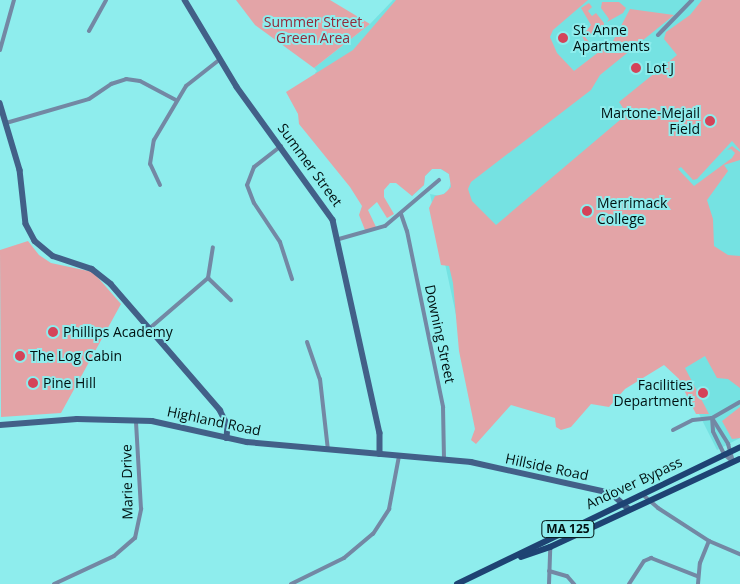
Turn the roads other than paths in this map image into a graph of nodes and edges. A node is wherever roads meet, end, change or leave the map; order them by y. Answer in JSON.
{"nodes":[{"id":1,"x":14,"y":0,"type":"edge"},
{"id":2,"x":106,"y":0,"type":"edge"},
{"id":3,"x":185,"y":0,"type":"edge"},
{"id":4,"x":692,"y":0,"type":"edge"},
{"id":5,"x":89,"y":31,"type":"dead end"},
{"id":6,"x":658,"y":35,"type":"dead end"},
{"id":7,"x":0,"y":50,"type":"edge"},
{"id":8,"x":219,"y":60,"type":"junction"},
{"id":9,"x":176,"y":100,"type":"junction"},
{"id":10,"x":0,"y":103,"type":"edge"},
{"id":11,"x":6,"y":123,"type":"junction"},
{"id":12,"x":281,"y":146,"type":"junction"},
{"id":13,"x":438,"y":180,"type":"dead end"},
{"id":14,"x":160,"y":185,"type":"dead end"},
{"id":15,"x":401,"y":214,"type":"junction"},
{"id":16,"x":339,"y":238,"type":"junction"},
{"id":17,"x":214,"y":247,"type":"dead end"},
{"id":18,"x":208,"y":278,"type":"junction"},
{"id":19,"x":292,"y":279,"type":"dead end"},
{"id":20,"x":231,"y":300,"type":"dead end"},
{"id":21,"x":150,"y":328,"type":"junction"},
{"id":22,"x":307,"y":342,"type":"dead end"},
{"id":23,"x":740,"y":402,"type":"edge"},
{"id":24,"x":712,"y":418,"type":"junction"},
{"id":25,"x":136,"y":420,"type":"junction"},
{"id":26,"x":0,"y":424,"type":"edge"},
{"id":27,"x":674,"y":430,"type":"dead end"},
{"id":28,"x":227,"y":438,"type":"junction"},
{"id":29,"x":740,"y":447,"type":"edge"},
{"id":30,"x":328,"y":450,"type":"junction"},
{"id":31,"x":731,"y":451,"type":"junction"},
{"id":32,"x":380,"y":454,"type":"junction"},
{"id":33,"x":724,"y":454,"type":"junction"},
{"id":34,"x":399,"y":456,"type":"junction"},
{"id":35,"x":444,"y":460,"type":"junction"},
{"id":36,"x":452,"y":460,"type":"joint"},
{"id":37,"x":737,"y":460,"type":"edge"},
{"id":38,"x":642,"y":494,"type":"junction"},
{"id":39,"x":647,"y":501,"type":"junction"},
{"id":40,"x":624,"y":502,"type":"junction"},
{"id":41,"x":629,"y":509,"type":"junction"},
{"id":42,"x":709,"y":540,"type":"junction"},
{"id":43,"x":550,"y":548,"type":"junction"},
{"id":44,"x":740,"y":554,"type":"edge"},
{"id":45,"x":513,"y":560,"type":"junction"},
{"id":46,"x":550,"y":570,"type":"junction"},
{"id":47,"x":697,"y":576,"type":"junction"},
{"id":48,"x":54,"y":584,"type":"edge"},
{"id":49,"x":291,"y":584,"type":"edge"},
{"id":50,"x":458,"y":584,"type":"edge"},
{"id":51,"x":548,"y":584,"type":"edge"},
{"id":52,"x":574,"y":584,"type":"edge"},
{"id":53,"x":629,"y":584,"type":"edge"},
{"id":54,"x":698,"y":584,"type":"edge"}],
"edges":[{"from":1,"to":7,"type":"street"},
{"from":2,"to":5,"type":"street"},
{"from":3,"to":8,"type":"street","name":"Summer Street"},
{"from":4,"to":6,"type":"street"},
{"from":8,"to":9,"type":"street"},
{"from":8,"to":12,"type":"street","name":"Summer Street"},
{"from":9,"to":11,"type":"street"},
{"from":9,"to":14,"type":"street"},
{"from":10,"to":11,"type":"street"},
{"from":11,"to":21,"type":"street"},
{"from":12,"to":16,"type":"street","name":"Summer Street"},
{"from":12,"to":19,"type":"street"},
{"from":13,"to":15,"type":"street"},
{"from":15,"to":16,"type":"street"},
{"from":15,"to":35,"type":"street","name":"Downing Street"},
{"from":16,"to":32,"type":"street","name":"Summer Street"},
{"from":17,"to":18,"type":"street"},
{"from":18,"to":20,"type":"street"},
{"from":18,"to":21,"type":"street"},
{"from":21,"to":28,"type":"street"},
{"from":22,"to":30,"type":"street"},
{"from":23,"to":24,"type":"street"},
{"from":24,"to":27,"type":"street"},
{"from":24,"to":31,"type":"street"},
{"from":24,"to":33,"type":"street"},
{"from":25,"to":26,"type":"street","name":"Highland Road"},
{"from":25,"to":28,"type":"street","name":"Highland Road"},
{"from":25,"to":48,"type":"street","name":"Marie Drive"},
{"from":28,"to":30,"type":"street","name":"Highland Road"},
{"from":29,"to":31,"type":"main road","name":"Andover Bypass","number":"MA 125"},
{"from":30,"to":32,"type":"street","name":"Highland Road"},
{"from":31,"to":33,"type":"main road","name":"Andover Bypass","number":"MA 125"},
{"from":31,"to":37,"type":"street"},
{"from":32,"to":34,"type":"street","name":"Highland Road"},
{"from":33,"to":37,"type":"street"},
{"from":33,"to":38,"type":"main road","name":"Andover Bypass","number":"MA 125"},
{"from":34,"to":35,"type":"street","name":"Highland Road"},
{"from":34,"to":49,"type":"street"},
{"from":35,"to":36,"type":"street","name":"Highland Road"},
{"from":36,"to":40,"type":"street","name":"Hillside Road"},
{"from":37,"to":39,"type":"main road","name":"Andover Bypass","number":"MA 125"},
{"from":38,"to":39,"type":"street"},
{"from":38,"to":40,"type":"main road","name":"Andover Bypass","number":"MA 125"},
{"from":39,"to":41,"type":"main road","name":"Andover Bypass","number":"MA 125"},
{"from":39,"to":42,"type":"street"},
{"from":40,"to":41,"type":"street","name":"Hillside Road"},
{"from":40,"to":45,"type":"main road","name":"Andover Bypass","number":"MA 125"},
{"from":41,"to":43,"type":"main road","name":"Andover Bypass","number":"MA 125"},
{"from":42,"to":44,"type":"street"},
{"from":42,"to":47,"type":"street"},
{"from":43,"to":45,"type":"main road","name":"Andover Bypass","number":"MA 125"},
{"from":43,"to":46,"type":"street"},
{"from":45,"to":50,"type":"main road","name":"Andover Bypass","number":"MA 125"},
{"from":46,"to":51,"type":"street"},
{"from":46,"to":52,"type":"street"},
{"from":47,"to":53,"type":"street"},
{"from":47,"to":54,"type":"street"}]}
